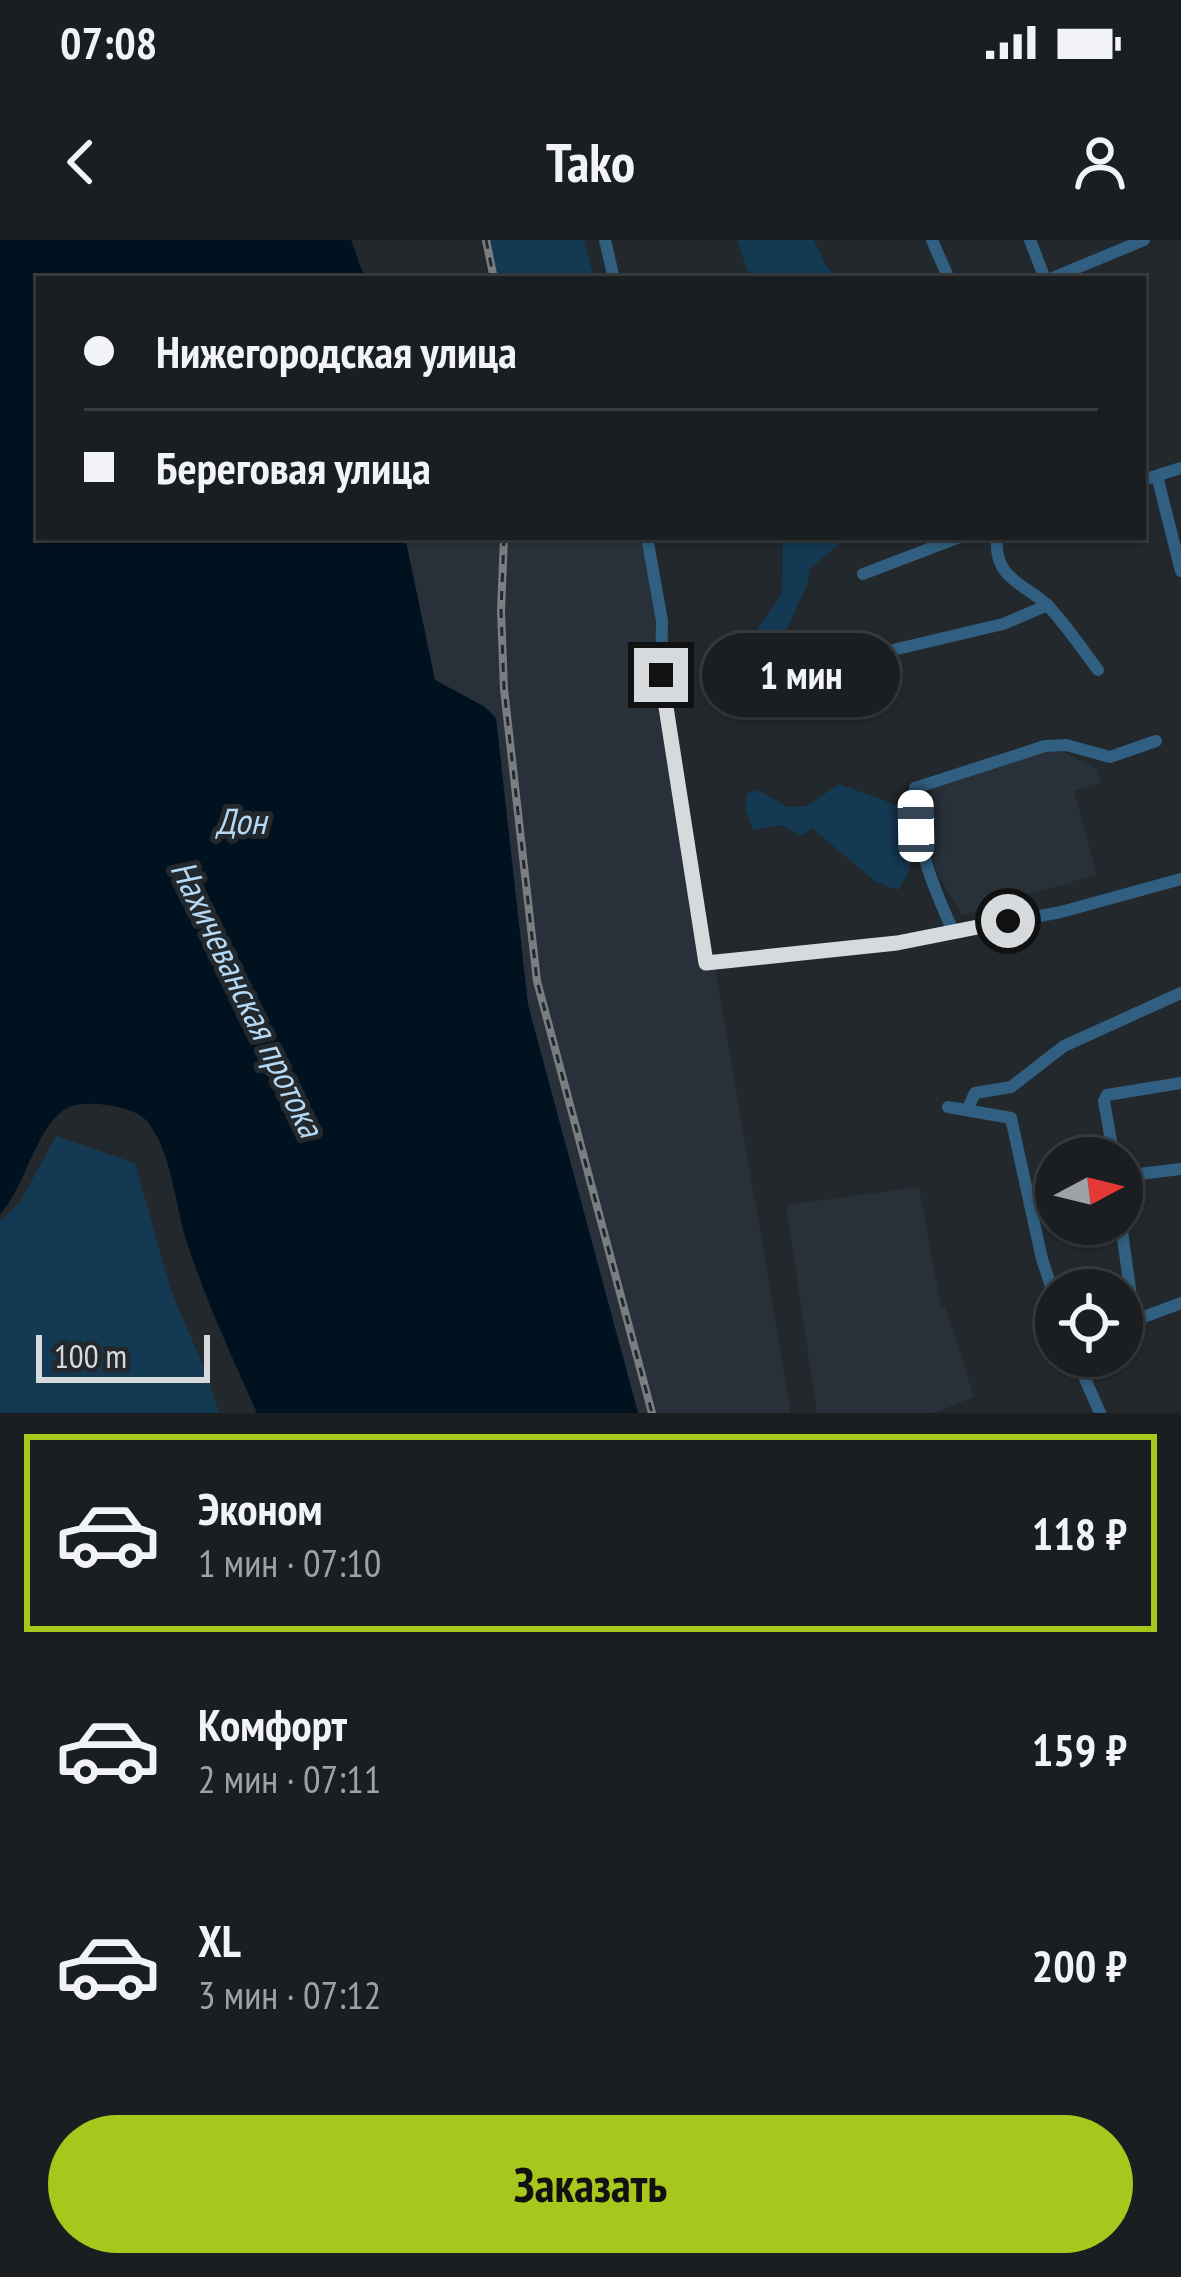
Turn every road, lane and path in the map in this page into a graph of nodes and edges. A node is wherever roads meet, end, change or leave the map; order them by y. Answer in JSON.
{"nodes":[{"id":1,"x":604,"y":240,"type":"edge"},
{"id":2,"x":932,"y":240,"type":"edge"},
{"id":3,"x":1030,"y":240,"type":"edge"},
{"id":4,"x":1144,"y":240,"type":"edge"},
{"id":5,"x":613,"y":276,"type":"edge"},
{"id":6,"x":948,"y":276,"type":"edge"},
{"id":7,"x":1047,"y":276,"type":"edge"},
{"id":8,"x":1055,"y":276,"type":"edge"},
{"id":9,"x":1181,"y":469,"type":"edge"},
{"id":10,"x":1150,"y":478,"type":"edge"},
{"id":11,"x":648,"y":540,"type":"edge"},
{"id":12,"x":953,"y":540,"type":"edge"},
{"id":13,"x":997,"y":540,"type":"edge"},
{"id":14,"x":1181,"y":571,"type":"edge"},
{"id":15,"x":863,"y":574,"type":"dead end"},
{"id":16,"x":1048,"y":605,"type":"junction"},
{"id":17,"x":842,"y":662,"type":"dead end"},
{"id":18,"x":1098,"y":670,"type":"dead end"},
{"id":19,"x":1156,"y":741,"type":"dead end"},
{"id":20,"x":1181,"y":879,"type":"edge"},
{"id":21,"x":953,"y":931,"type":"junction"},
{"id":22,"x":1181,"y":993,"type":"edge"},
{"id":23,"x":1181,"y":1083,"type":"edge"},
{"id":24,"x":948,"y":1107,"type":"dead end"},
{"id":25,"x":968,"y":1108,"type":"junction"},
{"id":26,"x":1110,"y":1137,"type":"edge"},
{"id":27,"x":1181,"y":1168,"type":"edge"},
{"id":28,"x":1143,"y":1173,"type":"edge"},
{"id":29,"x":1045,"y":1269,"type":"edge"},
{"id":30,"x":1181,"y":1303,"type":"edge"},
{"id":31,"x":1143,"y":1317,"type":"edge"},
{"id":32,"x":1084,"y":1377,"type":"edge"},
{"id":33,"x":1100,"y":1413,"type":"edge"}],
"edges":[{"from":1,"to":5,"type":"street"},
{"from":2,"to":6,"type":"street"},
{"from":3,"to":7,"type":"street"},
{"from":4,"to":8,"type":"street"},
{"from":9,"to":10,"type":"street"},
{"from":10,"to":14,"type":"street"},
{"from":11,"to":21,"type":"street"},
{"from":12,"to":15,"type":"street"},
{"from":13,"to":16,"type":"street"},
{"from":16,"to":17,"type":"street"},
{"from":16,"to":18,"type":"street"},
{"from":19,"to":21,"type":"street"},
{"from":20,"to":21,"type":"street"},
{"from":22,"to":25,"type":"street"},
{"from":23,"to":26,"type":"street"},
{"from":24,"to":25,"type":"street"},
{"from":25,"to":29,"type":"street"},
{"from":27,"to":28,"type":"street"},
{"from":30,"to":31,"type":"street"},
{"from":32,"to":33,"type":"street"}]}
